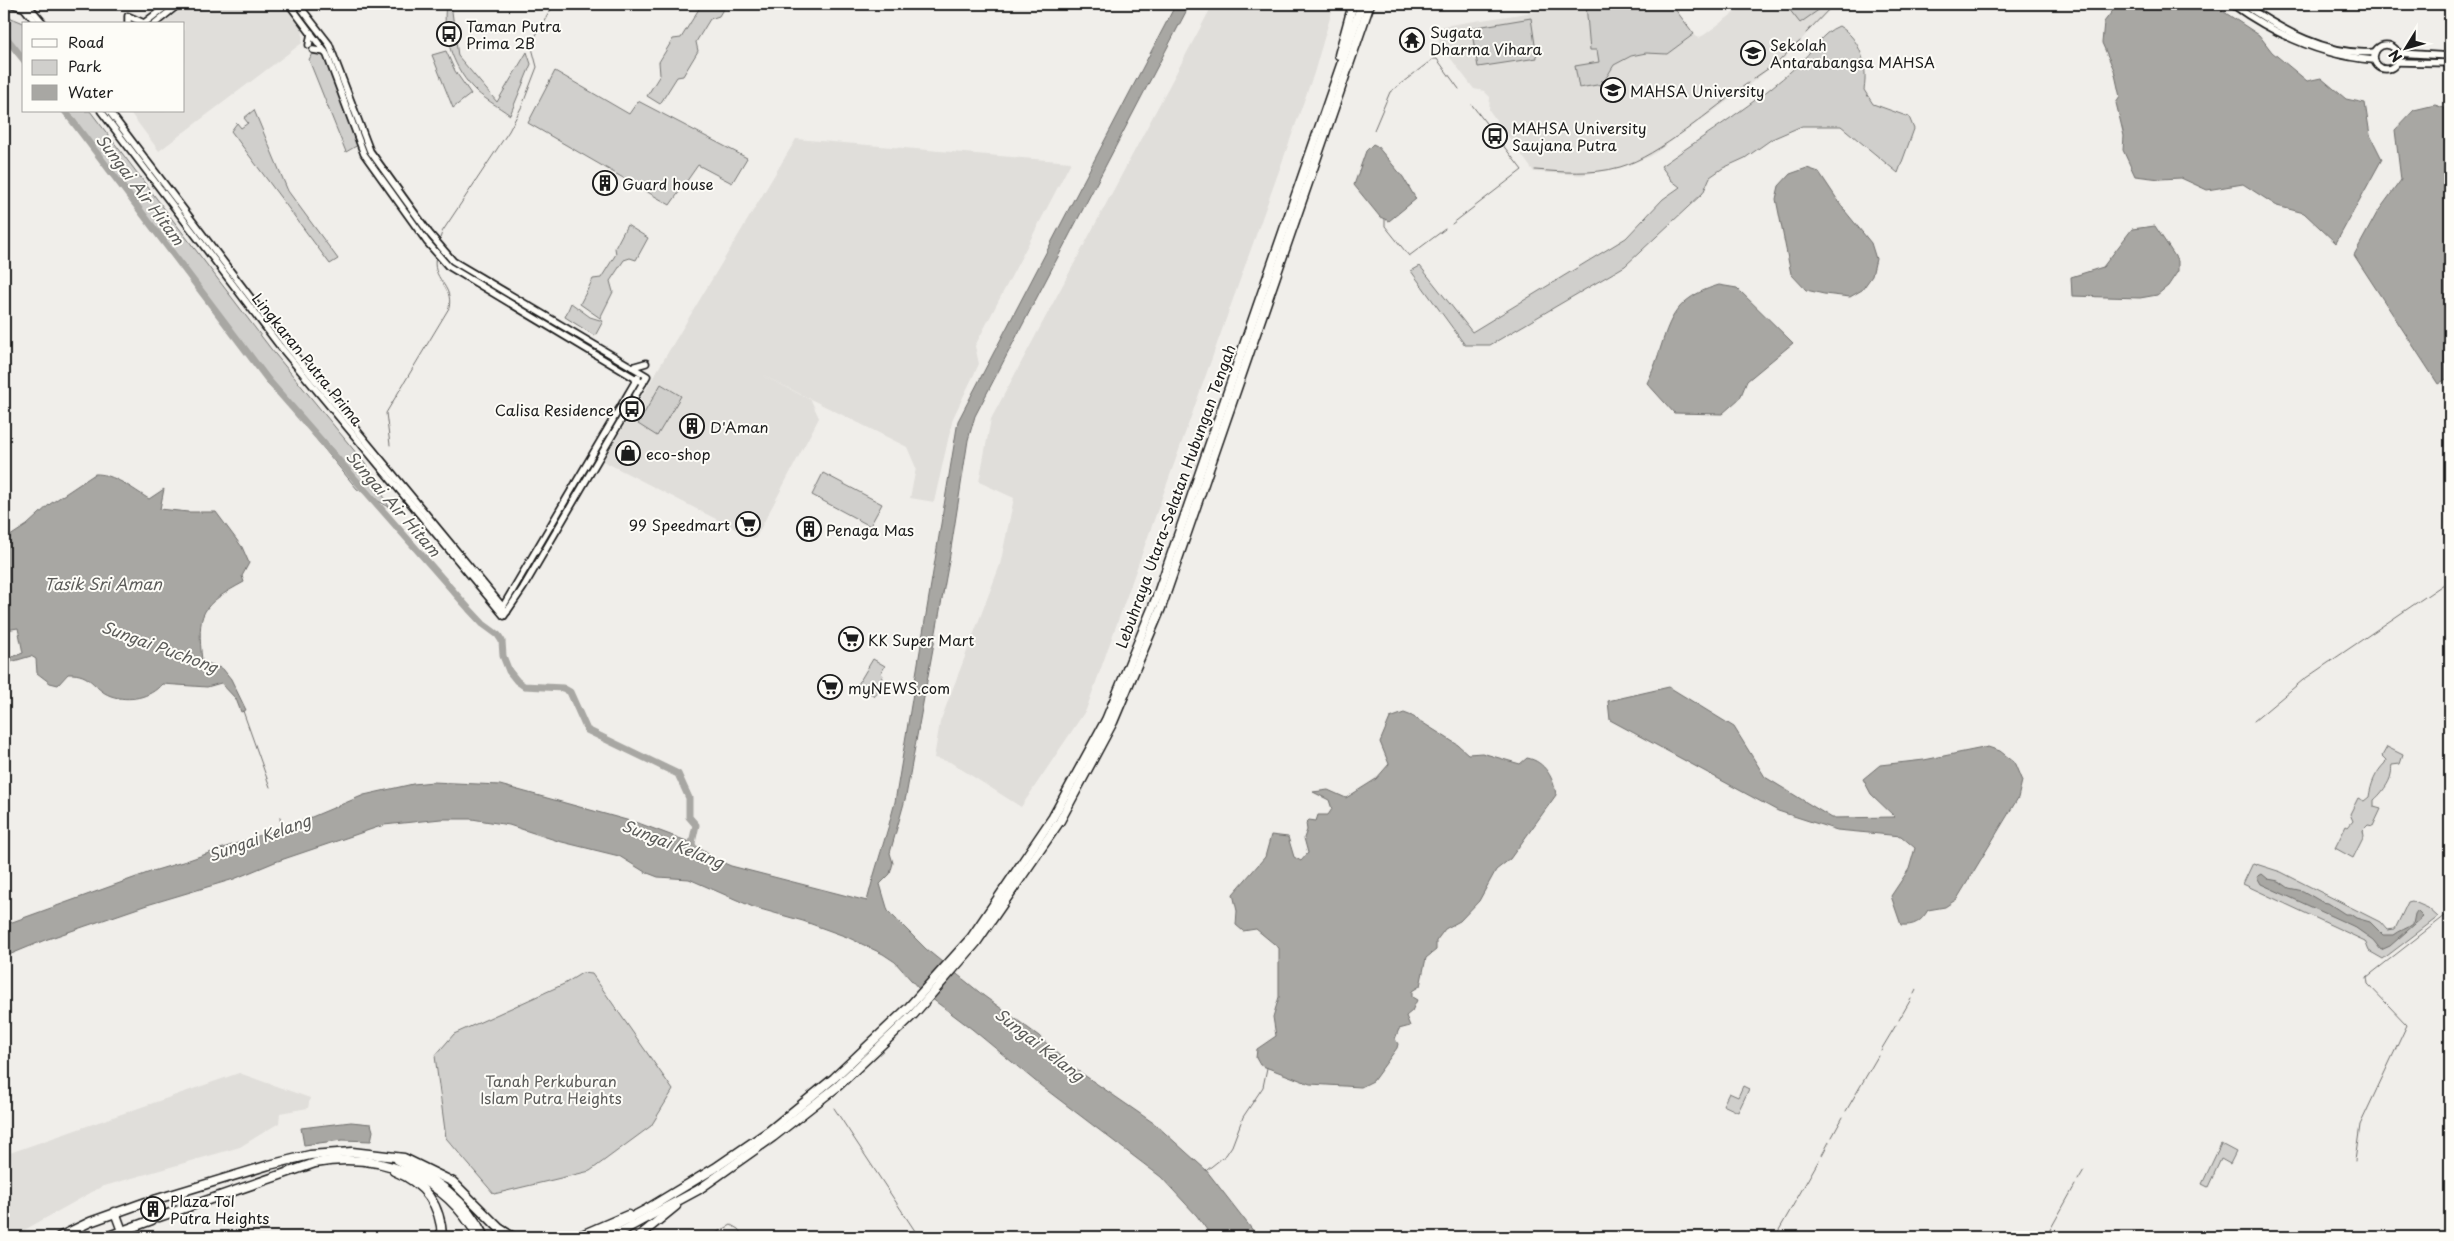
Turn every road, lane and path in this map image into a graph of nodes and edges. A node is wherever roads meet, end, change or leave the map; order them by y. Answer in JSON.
{"nodes":[{"id":1,"x":11,"y":4,"type":"edge"},
{"id":2,"x":27,"y":4,"type":"edge"},
{"id":3,"x":169,"y":4,"type":"edge"},
{"id":4,"x":179,"y":4,"type":"edge"},
{"id":5,"x":289,"y":4,"type":"edge"},
{"id":6,"x":298,"y":4,"type":"edge"},
{"id":7,"x":1353,"y":4,"type":"edge"},
{"id":8,"x":1362,"y":4,"type":"edge"},
{"id":9,"x":1370,"y":4,"type":"edge"},
{"id":10,"x":1375,"y":4,"type":"edge"},
{"id":11,"x":2232,"y":4,"type":"edge"},
{"id":12,"x":2243,"y":4,"type":"edge"},
{"id":13,"x":35,"y":22,"type":"edge"},
{"id":14,"x":42,"y":22,"type":"edge"},
{"id":15,"x":128,"y":22,"type":"edge"},
{"id":16,"x":142,"y":22,"type":"edge"},
{"id":17,"x":145,"y":22,"type":"edge"},
{"id":18,"x":156,"y":22,"type":"edge"},
{"id":19,"x":311,"y":32,"type":"junction"},
{"id":20,"x":325,"y":52,"type":"junction"},
{"id":21,"x":2375,"y":52,"type":"junction"},
{"id":22,"x":2398,"y":54,"type":"junction"},
{"id":23,"x":2450,"y":56,"type":"edge"},
{"id":24,"x":2374,"y":60,"type":"junction"},
{"id":25,"x":2398,"y":62,"type":"junction"},
{"id":26,"x":2450,"y":62,"type":"edge"},
{"id":27,"x":102,"y":112,"type":"edge"},
{"id":28,"x":110,"y":112,"type":"edge"},
{"id":29,"x":1320,"y":136,"type":"junction"},
{"id":30,"x":646,"y":363,"type":"dead end"},
{"id":31,"x":632,"y":367,"type":"junction"},
{"id":32,"x":627,"y":373,"type":"junction"},
{"id":33,"x":641,"y":373,"type":"junction"},
{"id":34,"x":637,"y":379,"type":"junction"},
{"id":35,"x":643,"y":383,"type":"junction"},
{"id":36,"x":631,"y":389,"type":"junction"},
{"id":37,"x":503,"y":612,"type":"junction"},
{"id":38,"x":911,"y":1011,"type":"junction"},
{"id":39,"x":387,"y":1156,"type":"junction"},
{"id":40,"x":366,"y":1161,"type":"junction"},
{"id":41,"x":698,"y":1190,"type":"junction"},
{"id":42,"x":647,"y":1209,"type":"junction"},
{"id":43,"x":115,"y":1212,"type":"junction"},
{"id":44,"x":122,"y":1231,"type":"junction"},
{"id":45,"x":58,"y":1237,"type":"edge"},
{"id":46,"x":106,"y":1237,"type":"edge"},
{"id":47,"x":442,"y":1237,"type":"edge"},
{"id":48,"x":478,"y":1237,"type":"edge"},
{"id":49,"x":484,"y":1237,"type":"edge"},
{"id":50,"x":514,"y":1237,"type":"edge"},
{"id":51,"x":577,"y":1237,"type":"edge"},
{"id":52,"x":594,"y":1237,"type":"edge"},
{"id":53,"x":611,"y":1237,"type":"edge"},
{"id":54,"x":638,"y":1237,"type":"edge"}],
"edges":[{"from":1,"to":13,"type":"main road"},
{"from":2,"to":14,"type":"main road"},
{"from":3,"to":17,"type":"main road"},
{"from":4,"to":18,"type":"main road"},
{"from":5,"to":19,"type":"main road"},
{"from":6,"to":31,"type":"main road"},
{"from":7,"to":29,"type":"highway"},
{"from":8,"to":29,"type":"highway","name":"Lebuhraya Utara–Selatan Hubungan Tengah"},
{"from":9,"to":29,"type":"highway","name":"Lebuhraya Utara–Selatan Hubungan Tengah"},
{"from":10,"to":29,"type":"highway"},
{"from":11,"to":24,"type":"main road"},
{"from":12,"to":21,"type":"main road"},
{"from":15,"to":16,"type":"main road"},
{"from":19,"to":20,"type":"main road"},
{"from":19,"to":20,"type":"main road"},
{"from":20,"to":32,"type":"main road"},
{"from":21,"to":22,"type":"main road"},
{"from":21,"to":24,"type":"main road"},
{"from":22,"to":23,"type":"main road"},
{"from":22,"to":25,"type":"main road"},
{"from":24,"to":25,"type":"main road"},
{"from":25,"to":26,"type":"main road"},
{"from":27,"to":37,"type":"main road","name":"Lingkaran Putra Prima"},
{"from":28,"to":37,"type":"main road","name":"Lingkaran Putra Prima"},
{"from":29,"to":38,"type":"highway","name":"Lebuhraya Utara–Selatan Hubungan Tengah"},
{"from":30,"to":31,"type":"main road"},
{"from":31,"to":33,"type":"main road"},
{"from":32,"to":34,"type":"main road"},
{"from":32,"to":36,"type":"main road"},
{"from":33,"to":34,"type":"main road"},
{"from":33,"to":35,"type":"main road"},
{"from":34,"to":35,"type":"main road"},
{"from":34,"to":36,"type":"main road"},
{"from":35,"to":37,"type":"main road"},
{"from":36,"to":37,"type":"main road"},
{"from":38,"to":41,"type":"highway","name":"Lebuhraya Utara–Selatan Hubungan Tengah"},
{"from":38,"to":42,"type":"highway","name":"Lebuhraya Utara–Selatan Hubungan Tengah"},
{"from":39,"to":43,"type":"highway"},
{"from":39,"to":49,"type":"highway"},
{"from":39,"to":50,"type":"highway"},
{"from":40,"to":44,"type":"highway"},
{"from":40,"to":47,"type":"highway"},
{"from":40,"to":48,"type":"highway"},
{"from":41,"to":53,"type":"highway","name":"Lebuhraya Utara–Selatan Hubungan Tengah"},
{"from":41,"to":54,"type":"highway"},
{"from":42,"to":51,"type":"highway"},
{"from":42,"to":52,"type":"highway","name":"Lebuhraya Utara–Selatan Hubungan Tengah"},
{"from":43,"to":44,"type":"highway"},
{"from":43,"to":45,"type":"highway"},
{"from":44,"to":46,"type":"highway"}]}
